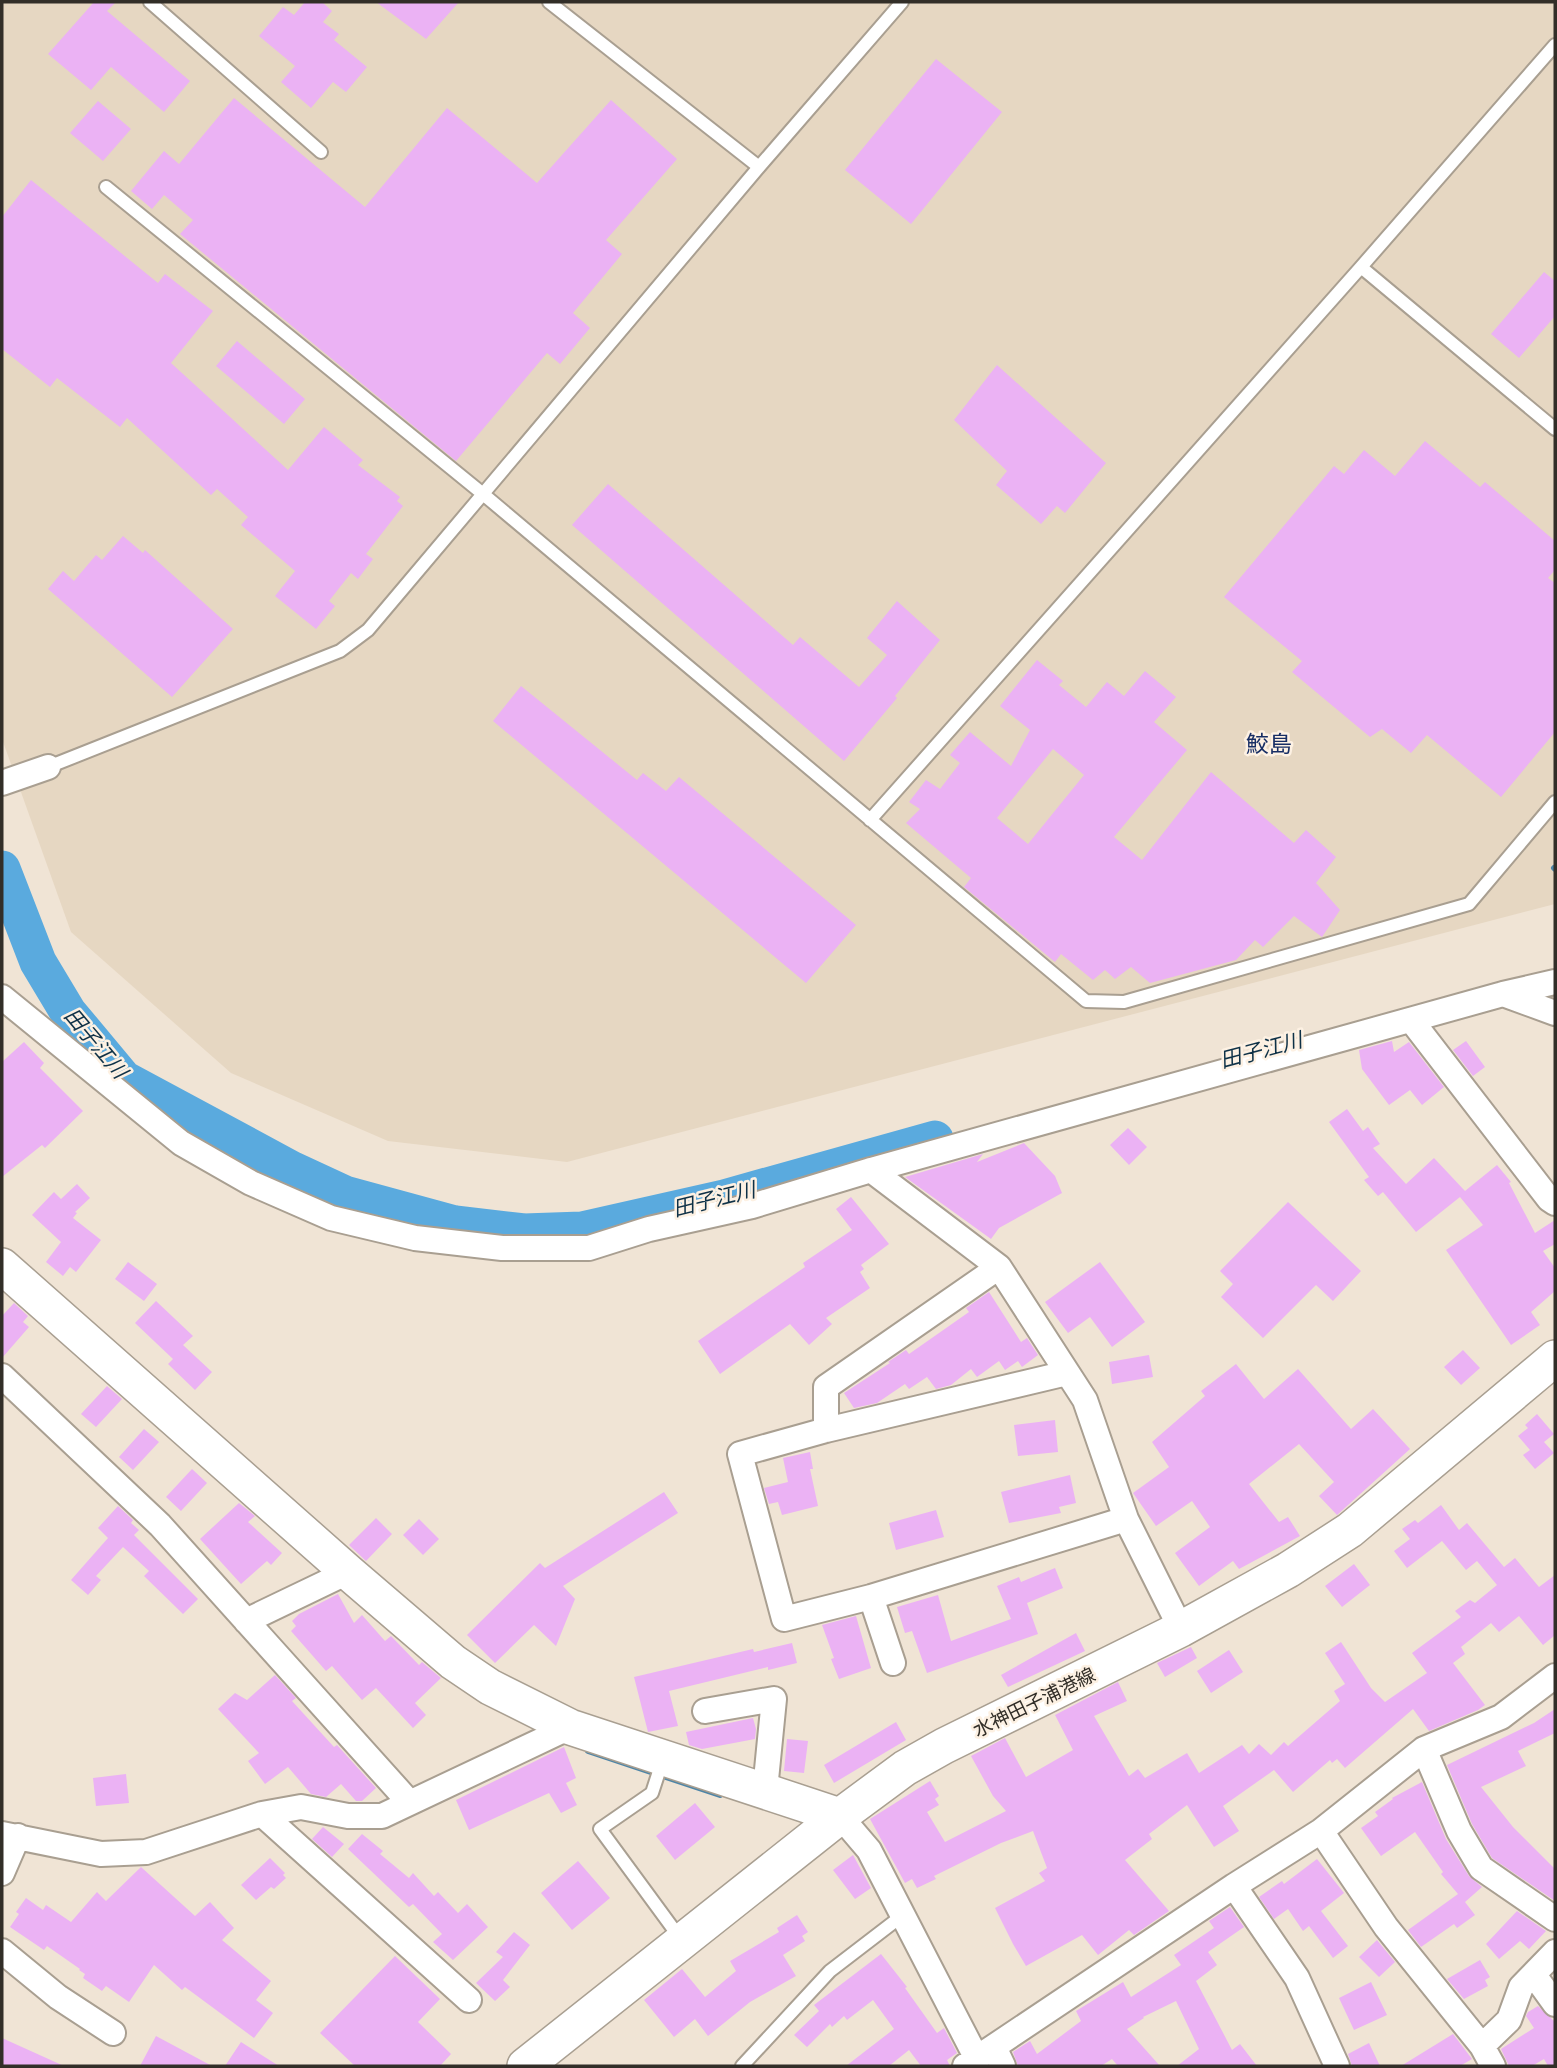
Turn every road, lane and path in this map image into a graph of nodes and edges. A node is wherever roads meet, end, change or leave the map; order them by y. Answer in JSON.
{"nodes":[{"id":1,"x":150,"y":2,"type":"edge"},
{"id":2,"x":548,"y":2,"type":"edge"},
{"id":3,"x":902,"y":2,"type":"edge"},
{"id":4,"x":1555,"y":46,"type":"edge"},
{"id":5,"x":321,"y":152,"type":"dead end"},
{"id":6,"x":759,"y":167,"type":"junction"},
{"id":7,"x":106,"y":187,"type":"dead end"},
{"id":8,"x":1361,"y":267,"type":"junction"},
{"id":9,"x":1555,"y":429,"type":"edge"},
{"id":10,"x":483,"y":494,"type":"junction"},
{"id":11,"x":48,"y":767,"type":"joint"},
{"id":12,"x":2,"y":783,"type":"edge"},
{"id":13,"x":1555,"y":802,"type":"edge"},
{"id":14,"x":870,"y":820,"type":"junction"},
{"id":15,"x":1555,"y":982,"type":"edge"},
{"id":16,"x":1503,"y":994,"type":"junction"},
{"id":17,"x":2,"y":997,"type":"edge"},
{"id":18,"x":1555,"y":1013,"type":"edge"},
{"id":19,"x":1411,"y":1020,"type":"junction"},
{"id":20,"x":871,"y":1170,"type":"junction"},
{"id":21,"x":1555,"y":1203,"type":"edge"},
{"id":22,"x":2,"y":1266,"type":"edge"},
{"id":23,"x":999,"y":1267,"type":"junction"},
{"id":24,"x":1555,"y":1358,"type":"edge"},
{"id":25,"x":1066,"y":1373,"type":"junction"},
{"id":26,"x":6,"y":1390,"type":"edge"},
{"id":27,"x":826,"y":1430,"type":"junction"},
{"id":28,"x":1126,"y":1519,"type":"junction"},
{"id":29,"x":348,"y":1572,"type":"junction"},
{"id":30,"x":872,"y":1597,"type":"junction"},
{"id":31,"x":246,"y":1621,"type":"junction"},
{"id":32,"x":1181,"y":1629,"type":"junction"},
{"id":33,"x":892,"y":1663,"type":"dead end"},
{"id":34,"x":1555,"y":1676,"type":"edge"},
{"id":35,"x":705,"y":1711,"type":"dead end"},
{"id":36,"x":570,"y":1727,"type":"junction"},
{"id":37,"x":1424,"y":1749,"type":"junction"},
{"id":38,"x":660,"y":1769,"type":"junction"},
{"id":39,"x":765,"y":1790,"type":"junction"},
{"id":40,"x":409,"y":1802,"type":"junction"},
{"id":41,"x":262,"y":1814,"type":"junction"},
{"id":42,"x":840,"y":1816,"type":"junction"},
{"id":43,"x":1321,"y":1831,"type":"junction"},
{"id":44,"x":10,"y":1835,"type":"edge"},
{"id":45,"x":2,"y":1873,"type":"edge"},
{"id":46,"x":1234,"y":1886,"type":"junction"},
{"id":47,"x":902,"y":1915,"type":"junction"},
{"id":48,"x":1555,"y":1919,"type":"edge"},
{"id":49,"x":682,"y":1941,"type":"junction"},
{"id":50,"x":2,"y":1951,"type":"edge"},
{"id":51,"x":1555,"y":1952,"type":"edge"},
{"id":52,"x":1534,"y":1975,"type":"junction"},
{"id":53,"x":469,"y":2000,"type":"dead end"},
{"id":54,"x":1555,"y":2004,"type":"edge"},
{"id":55,"x":113,"y":2033,"type":"dead end"},
{"id":56,"x":1488,"y":2056,"type":"edge"},
{"id":57,"x":985,"y":2059,"type":"edge"},
{"id":58,"x":525,"y":2066,"type":"edge"},
{"id":59,"x":742,"y":2066,"type":"edge"},
{"id":60,"x":1337,"y":2066,"type":"edge"}],
"edges":[{"from":1,"to":5,"type":"lane"},
{"from":2,"to":6,"type":"lane"},
{"from":3,"to":6,"type":"lane"},
{"from":4,"to":8,"type":"lane"},
{"from":6,"to":10,"type":"lane"},
{"from":7,"to":10,"type":"lane"},
{"from":8,"to":9,"type":"lane"},
{"from":8,"to":14,"type":"lane"},
{"from":10,"to":11,"type":"lane"},
{"from":10,"to":14,"type":"lane"},
{"from":11,"to":12,"type":"street"},
{"from":13,"to":14,"type":"lane"},
{"from":15,"to":16,"type":"street"},
{"from":16,"to":18,"type":"street"},
{"from":16,"to":19,"type":"street"},
{"from":17,"to":20,"type":"street"},
{"from":19,"to":20,"type":"street"},
{"from":19,"to":21,"type":"street"},
{"from":20,"to":23,"type":"street"},
{"from":22,"to":29,"type":"main road"},
{"from":23,"to":25,"type":"street"},
{"from":23,"to":27,"type":"street"},
{"from":24,"to":32,"type":"main road","name":"水神田子浦港線"},
{"from":25,"to":27,"type":"street"},
{"from":25,"to":28,"type":"street"},
{"from":26,"to":31,"type":"street"},
{"from":27,"to":30,"type":"street"},
{"from":28,"to":30,"type":"street"},
{"from":28,"to":32,"type":"street"},
{"from":29,"to":31,"type":"street"},
{"from":29,"to":36,"type":"main road"},
{"from":30,"to":33,"type":"street"},
{"from":31,"to":40,"type":"street"},
{"from":32,"to":42,"type":"main road","name":"水神田子浦港線"},
{"from":34,"to":37,"type":"street"},
{"from":35,"to":39,"type":"street"},
{"from":36,"to":38,"type":"main road"},
{"from":36,"to":40,"type":"street"},
{"from":37,"to":43,"type":"street"},
{"from":37,"to":48,"type":"street"},
{"from":38,"to":39,"type":"main road"},
{"from":38,"to":49,"type":"lane"},
{"from":39,"to":42,"type":"main road"},
{"from":40,"to":41,"type":"street"},
{"from":41,"to":44,"type":"street"},
{"from":41,"to":53,"type":"street"},
{"from":42,"to":47,"type":"street"},
{"from":42,"to":49,"type":"main road","name":"水神田子浦港線"},
{"from":43,"to":46,"type":"street"},
{"from":43,"to":56,"type":"street"},
{"from":44,"to":45,"type":"street"},
{"from":46,"to":57,"type":"street"},
{"from":46,"to":60,"type":"street"},
{"from":47,"to":57,"type":"street"},
{"from":47,"to":59,"type":"lane"},
{"from":49,"to":58,"type":"main road","name":"水神田子浦港線"},
{"from":50,"to":55,"type":"street"},
{"from":51,"to":52,"type":"street"},
{"from":52,"to":54,"type":"street"},
{"from":52,"to":56,"type":"street"}]}
